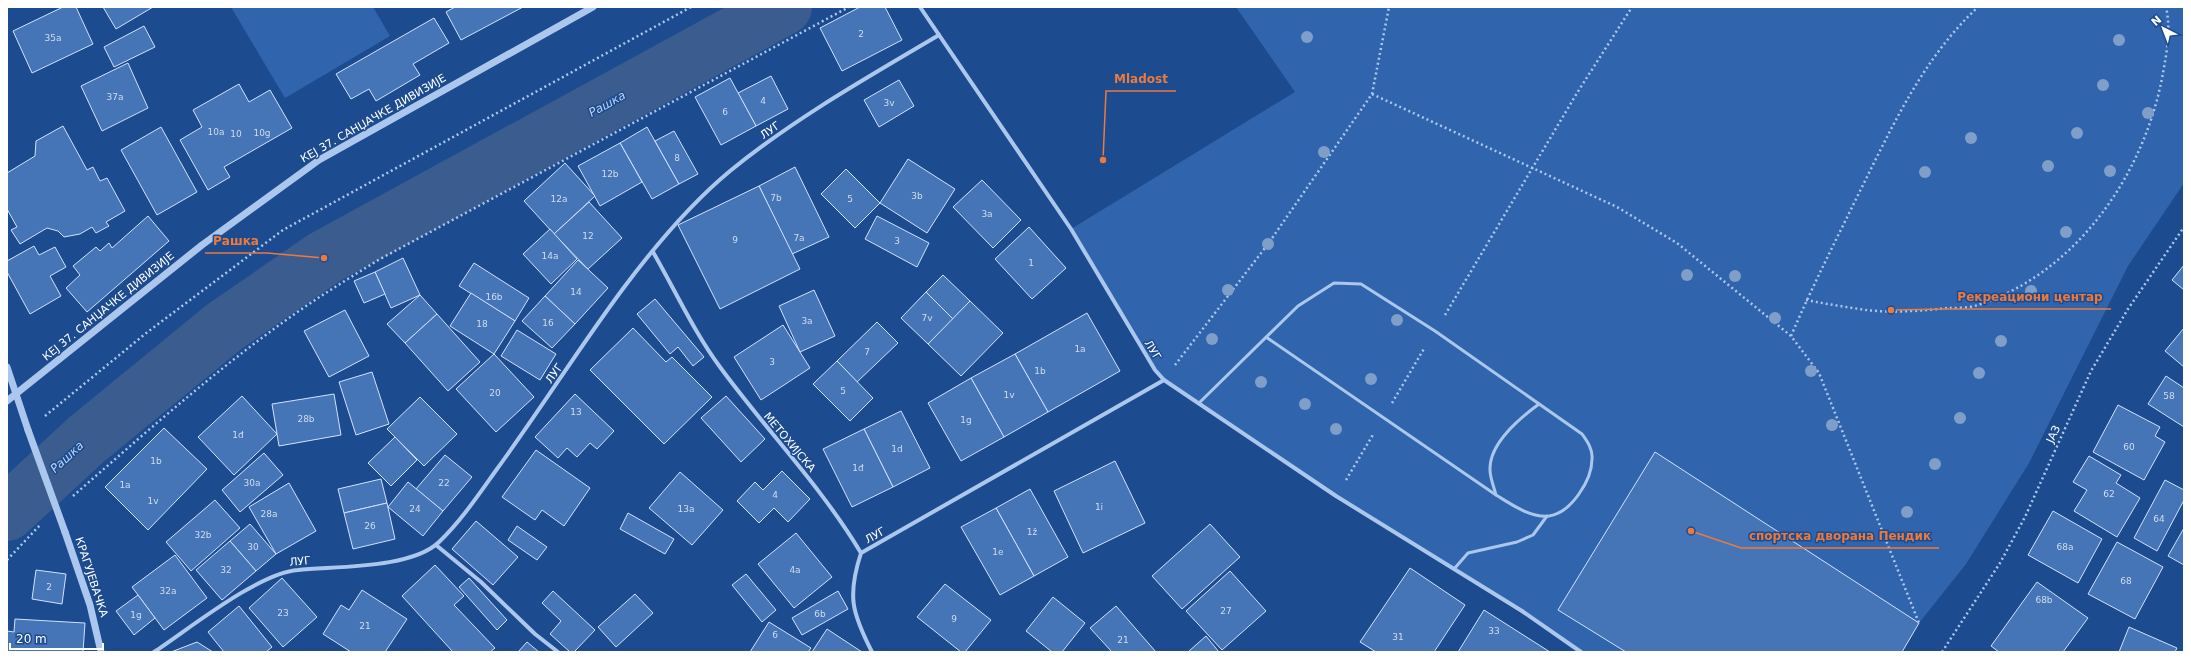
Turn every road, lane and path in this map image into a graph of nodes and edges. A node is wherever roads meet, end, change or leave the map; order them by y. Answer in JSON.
{"nodes":[{"id":1,"x":593,"y":7,"type":"edge"},
{"id":2,"x":691,"y":7,"type":"edge"},
{"id":3,"x":849,"y":7,"type":"edge"},
{"id":4,"x":920,"y":7,"type":"edge"},
{"id":5,"x":1390,"y":7,"type":"edge"},
{"id":6,"x":1632,"y":7,"type":"edge"},
{"id":7,"x":1978,"y":7,"type":"edge"},
{"id":8,"x":2166,"y":7,"type":"edge"},
{"id":9,"x":939,"y":35,"type":"junction"},
{"id":10,"x":1372,"y":94,"type":"junction"},
{"id":11,"x":1531,"y":169,"type":"junction"},
{"id":12,"x":2184,"y":227,"type":"edge"},
{"id":13,"x":653,"y":252,"type":"junction"},
{"id":14,"x":1806,"y":300,"type":"junction"},
{"id":15,"x":1435,"y":331,"type":"junction"},
{"id":16,"x":1791,"y":336,"type":"junction"},
{"id":17,"x":1266,"y":337,"type":"junction"},
{"id":18,"x":7,"y":367,"type":"edge"},
{"id":19,"x":1164,"y":380,"type":"junction"},
{"id":20,"x":15,"y":395,"type":"junction"},
{"id":21,"x":7,"y":401,"type":"edge"},
{"id":22,"x":1199,"y":403,"type":"junction"},
{"id":23,"x":1539,"y":404,"type":"junction"},
{"id":24,"x":1382,"y":418,"type":"junction"},
{"id":25,"x":28,"y":430,"type":"junction"},
{"id":26,"x":1496,"y":495,"type":"junction"},
{"id":27,"x":1336,"y":496,"type":"junction"},
{"id":28,"x":72,"y":497,"type":"dead end"},
{"id":29,"x":1547,"y":516,"type":"junction"},
{"id":30,"x":42,"y":522,"type":"dead end"},
{"id":31,"x":436,"y":545,"type":"junction"},
{"id":32,"x":861,"y":553,"type":"junction"},
{"id":33,"x":7,"y":560,"type":"edge"},
{"id":34,"x":1454,"y":569,"type":"junction"},
{"id":35,"x":1919,"y":624,"type":"dead end"},
{"id":36,"x":101,"y":652,"type":"edge"},
{"id":37,"x":154,"y":652,"type":"edge"},
{"id":38,"x":558,"y":652,"type":"edge"},
{"id":39,"x":872,"y":652,"type":"edge"},
{"id":40,"x":1581,"y":652,"type":"edge"},
{"id":41,"x":1942,"y":652,"type":"edge"}],
"edges":[{"from":1,"to":20,"type":"street","name":"КЕЈ 37. САНЏАЧКЕ ДИВИЗИЈЕ"},
{"from":2,"to":25,"type":"path"},
{"from":3,"to":28,"type":"path"},
{"from":4,"to":9,"type":"street","name":"ЛУГ"},
{"from":5,"to":10,"type":"path"},
{"from":6,"to":11,"type":"path"},
{"from":7,"to":14,"type":"path"},
{"from":8,"to":14,"type":"path"},
{"from":9,"to":13,"type":"street","name":"ЛУГ"},
{"from":9,"to":19,"type":"street","name":"ЛУГ"},
{"from":10,"to":11,"type":"path"},
{"from":10,"to":19,"type":"path"},
{"from":11,"to":15,"type":"path"},
{"from":11,"to":16,"type":"path"},
{"from":12,"to":41,"type":"path","name":"ЈАЗ"},
{"from":13,"to":31,"type":"street","name":"ЛУГ"},
{"from":13,"to":32,"type":"street","name":"МЕТОХИЈСКА"},
{"from":14,"to":16,"type":"path"},
{"from":15,"to":17,"type":"lane"},
{"from":15,"to":23,"type":"lane"},
{"from":15,"to":24,"type":"path"},
{"from":16,"to":35,"type":"path"},
{"from":17,"to":22,"type":"lane"},
{"from":17,"to":24,"type":"lane"},
{"from":18,"to":20,"type":"street","name":"КРАГУЈЕВАЧКА"},
{"from":19,"to":22,"type":"street"},
{"from":19,"to":32,"type":"street","name":"ЛУГ"},
{"from":20,"to":21,"type":"street","name":"КЕЈ 37. САНЏАЧКЕ ДИВИЗИЈЕ"},
{"from":20,"to":25,"type":"street","name":"КРАГУЈЕВАЧКА"},
{"from":22,"to":27,"type":"street"},
{"from":23,"to":26,"type":"lane"},
{"from":23,"to":29,"type":"lane"},
{"from":24,"to":26,"type":"lane"},
{"from":24,"to":27,"type":"path"},
{"from":25,"to":36,"type":"street","name":"КРАГУЈЕВАЧКА","bridge":true},
{"from":26,"to":29,"type":"lane"},
{"from":27,"to":34,"type":"street"},
{"from":29,"to":34,"type":"lane"},
{"from":30,"to":33,"type":"path"},
{"from":31,"to":37,"type":"street","name":"ЛУГ"},
{"from":31,"to":38,"type":"street"},
{"from":32,"to":39,"type":"street"},
{"from":34,"to":40,"type":"street"}]}
